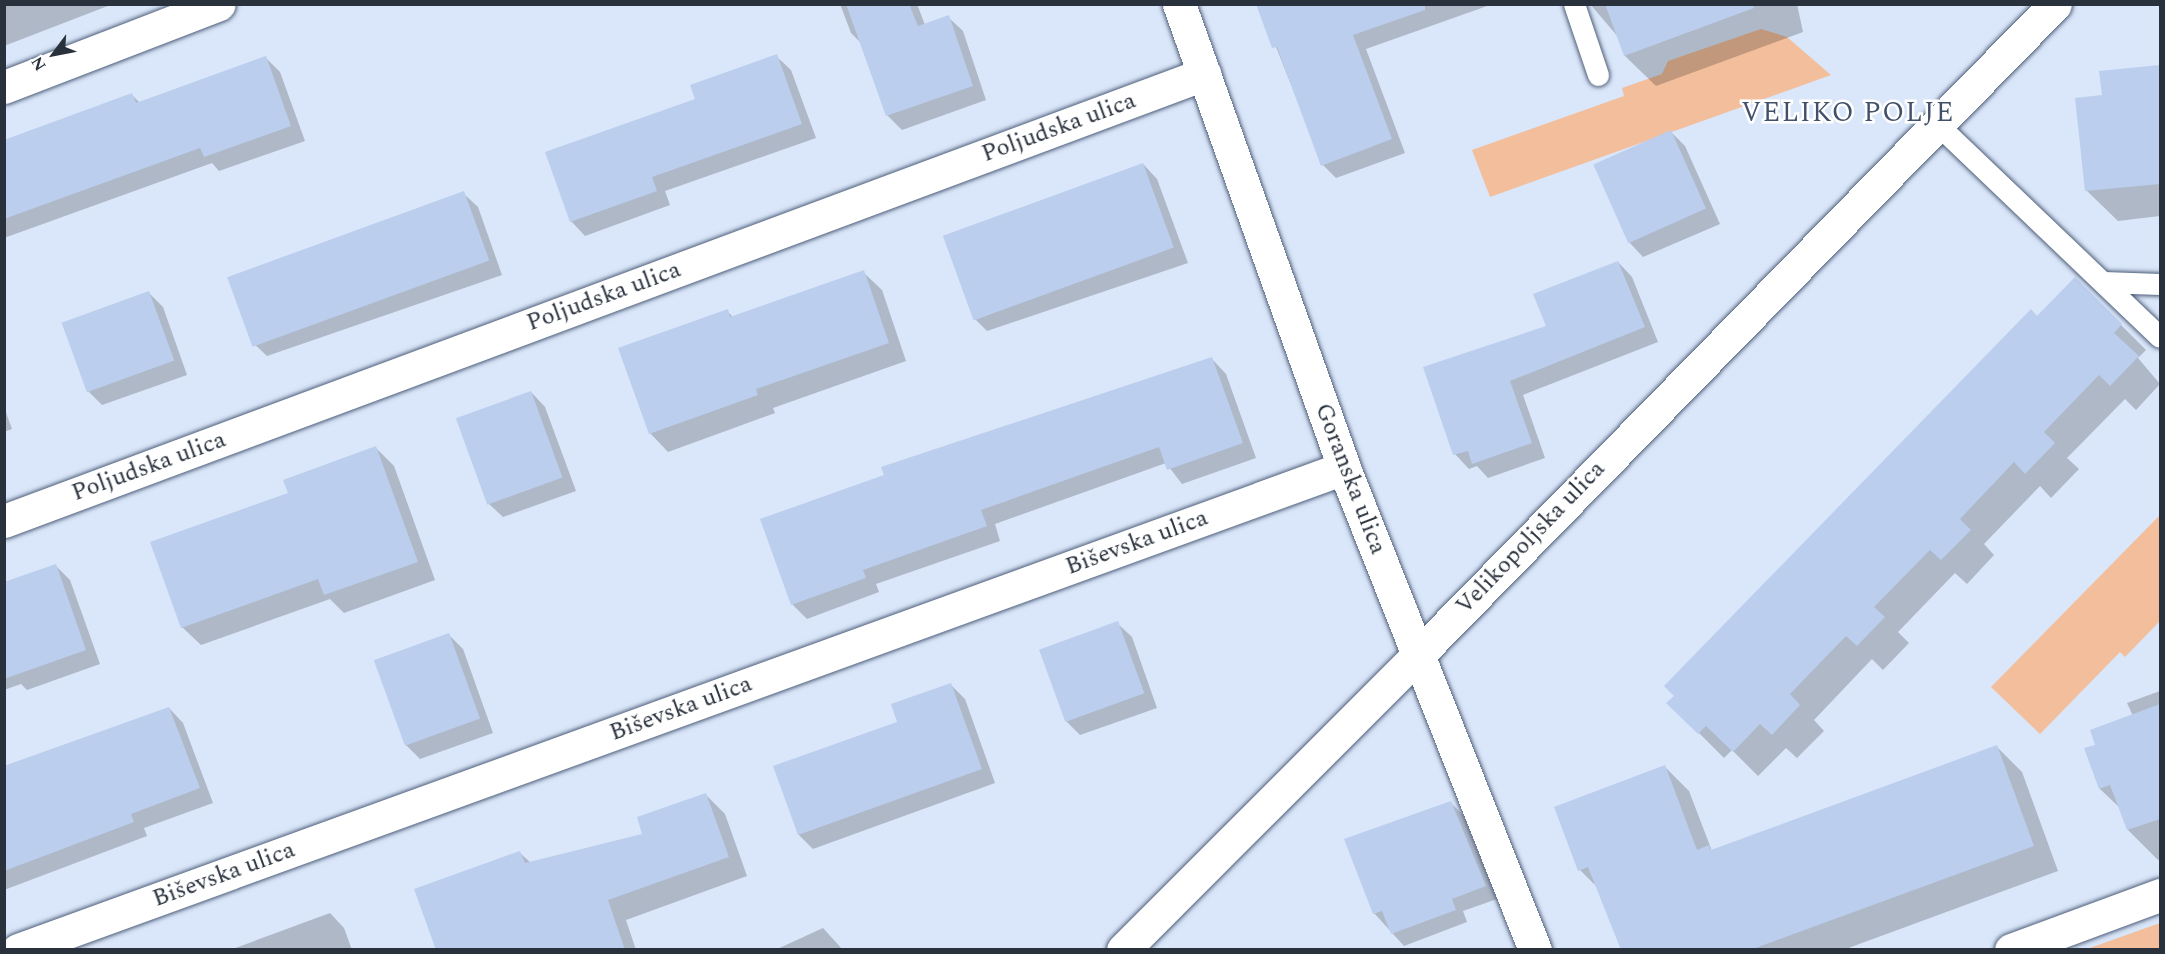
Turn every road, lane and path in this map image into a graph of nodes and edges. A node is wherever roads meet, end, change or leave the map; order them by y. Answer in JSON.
{"nodes":[{"id":1,"x":219,"y":4,"type":"edge"},
{"id":2,"x":1179,"y":4,"type":"edge"},
{"id":3,"x":1574,"y":4,"type":"edge"},
{"id":4,"x":2055,"y":4,"type":"edge"},
{"id":5,"x":1203,"y":74,"type":"junction"},
{"id":6,"x":1598,"y":75,"type":"dead end"},
{"id":7,"x":4,"y":87,"type":"edge"},
{"id":8,"x":1937,"y":124,"type":"junction"},
{"id":9,"x":2103,"y":282,"type":"junction"},
{"id":10,"x":2160,"y":284,"type":"edge"},
{"id":11,"x":2160,"y":337,"type":"edge"},
{"id":12,"x":1344,"y":468,"type":"junction"},
{"id":13,"x":4,"y":521,"type":"edge"},
{"id":14,"x":1419,"y":654,"type":"junction"},
{"id":15,"x":2160,"y":895,"type":"edge"},
{"id":16,"x":18,"y":950,"type":"edge"},
{"id":17,"x":1123,"y":950,"type":"edge"},
{"id":18,"x":1535,"y":950,"type":"edge"},
{"id":19,"x":2011,"y":950,"type":"edge"}],
"edges":[{"from":1,"to":7,"type":"street"},
{"from":2,"to":5,"type":"street","name":"Goranska ulica"},
{"from":3,"to":6,"type":"lane"},
{"from":4,"to":8,"type":"street","name":"Velikopoljska ulica"},
{"from":5,"to":12,"type":"street","name":"Goranska ulica"},
{"from":5,"to":13,"type":"street","name":"Poljudska ulica"},
{"from":8,"to":9,"type":"lane"},
{"from":8,"to":14,"type":"street","name":"Velikopoljska ulica"},
{"from":9,"to":10,"type":"lane"},
{"from":9,"to":11,"type":"lane"},
{"from":12,"to":14,"type":"street","name":"Goranska ulica"},
{"from":12,"to":16,"type":"street","name":"Biševska ulica"},
{"from":14,"to":17,"type":"street","name":"Velikopoljska ulica"},
{"from":14,"to":18,"type":"street","name":"Goranska ulica"},
{"from":15,"to":19,"type":"street"}]}
